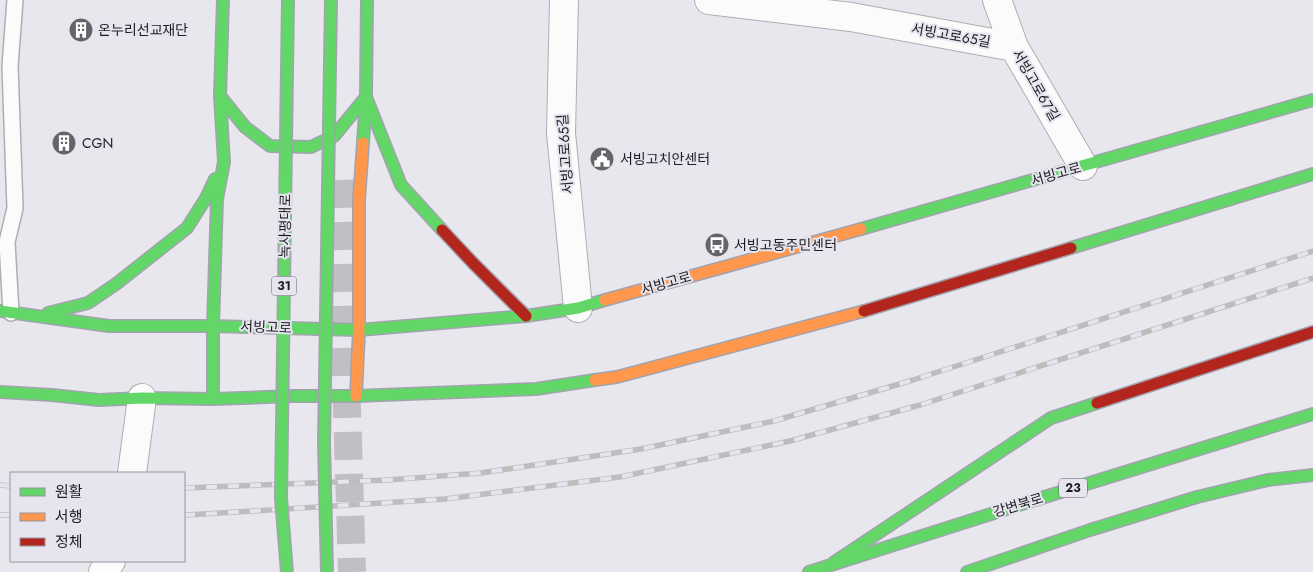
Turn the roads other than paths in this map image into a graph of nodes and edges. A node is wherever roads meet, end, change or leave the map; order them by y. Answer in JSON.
{"nodes":[{"id":1,"x":15,"y":0,"type":"edge"},
{"id":2,"x":223,"y":0,"type":"edge"},
{"id":3,"x":288,"y":0,"type":"edge"},
{"id":4,"x":331,"y":0,"type":"edge"},
{"id":5,"x":340,"y":0,"type":"edge"},
{"id":6,"x":367,"y":0,"type":"edge"},
{"id":7,"x":564,"y":0,"type":"edge"},
{"id":8,"x":709,"y":0,"type":"edge"},
{"id":9,"x":997,"y":0,"type":"edge"},
{"id":10,"x":1014,"y":47,"type":"junction"},
{"id":11,"x":5,"y":66,"type":"edge"},
{"id":12,"x":220,"y":96,"type":"junction"},
{"id":13,"x":366,"y":97,"type":"junction"},
{"id":14,"x":1313,"y":100,"type":"edge"},
{"id":15,"x":338,"y":101,"type":"dead end"},
{"id":16,"x":224,"y":162,"type":"junction"},
{"id":17,"x":1083,"y":166,"type":"junction"},
{"id":18,"x":1313,"y":174,"type":"edge"},
{"id":19,"x":8,"y":208,"type":"edge"},
{"id":20,"x":578,"y":308,"type":"junction"},
{"id":21,"x":5,"y":312,"type":"edge"},
{"id":22,"x":33,"y":316,"type":"junction"},
{"id":23,"x":526,"y":316,"type":"junction"},
{"id":24,"x":213,"y":326,"type":"junction"},
{"id":25,"x":359,"y":330,"type":"junction"},
{"id":26,"x":1313,"y":332,"type":"edge"},
{"id":27,"x":0,"y":392,"type":"edge"},
{"id":28,"x":356,"y":396,"type":"junction"},
{"id":29,"x":142,"y":398,"type":"junction"},
{"id":30,"x":213,"y":399,"type":"junction"},
{"id":31,"x":1313,"y":414,"type":"edge"},
{"id":32,"x":132,"y":472,"type":"edge"},
{"id":33,"x":1313,"y":475,"type":"edge"},
{"id":34,"x":833,"y":564,"type":"junction"},
{"id":35,"x":811,"y":571,"type":"edge"},
{"id":36,"x":287,"y":572,"type":"edge"},
{"id":37,"x":327,"y":572,"type":"edge"},
{"id":38,"x":967,"y":572,"type":"edge"}],
"edges":[{"from":1,"to":11,"type":"lane"},
{"from":2,"to":12,"type":"main road"},
{"from":3,"to":36,"type":"main road","name":"녹사평대로","number":"31","bridge":true},
{"from":4,"to":37,"type":"main road","bridge":true},
{"from":5,"to":15,"type":"street"},
{"from":6,"to":13,"type":"main road"},
{"from":7,"to":20,"type":"street","name":"서빙고로65길"},
{"from":8,"to":10,"type":"street","name":"서빙고로65길"},
{"from":9,"to":10,"type":"street","name":"서빙고로67길"},
{"from":10,"to":17,"type":"street","name":"서빙고로67길"},
{"from":11,"to":19,"type":"lane"},
{"from":12,"to":13,"type":"main road"},
{"from":12,"to":16,"type":"main road"},
{"from":13,"to":23,"type":"main road"},
{"from":13,"to":25,"type":"main road"},
{"from":14,"to":17,"type":"main road","name":"서빙고로"},
{"from":16,"to":22,"type":"main road"},
{"from":16,"to":24,"type":"main road"},
{"from":17,"to":20,"type":"main road","name":"서빙고로"},
{"from":18,"to":28,"type":"main road"},
{"from":19,"to":21,"type":"lane"},
{"from":20,"to":23,"type":"main road","name":"서빙고로"},
{"from":21,"to":22,"type":"main road","name":"서빙고로"},
{"from":22,"to":24,"type":"main road","name":"서빙고로"},
{"from":23,"to":25,"type":"main road","name":"서빙고로"},
{"from":24,"to":25,"type":"main road","name":"서빙고로"},
{"from":24,"to":30,"type":"main road"},
{"from":25,"to":28,"type":"main road"},
{"from":26,"to":34,"type":"main road"},
{"from":27,"to":29,"type":"main road"},
{"from":28,"to":30,"type":"main road"},
{"from":29,"to":30,"type":"main road"},
{"from":29,"to":32,"type":"street"},
{"from":31,"to":34,"type":"main road","name":"강변북로","number":"23"},
{"from":33,"to":38,"type":"main road"},
{"from":34,"to":35,"type":"main road","name":"강변북로","number":"23"}]}
